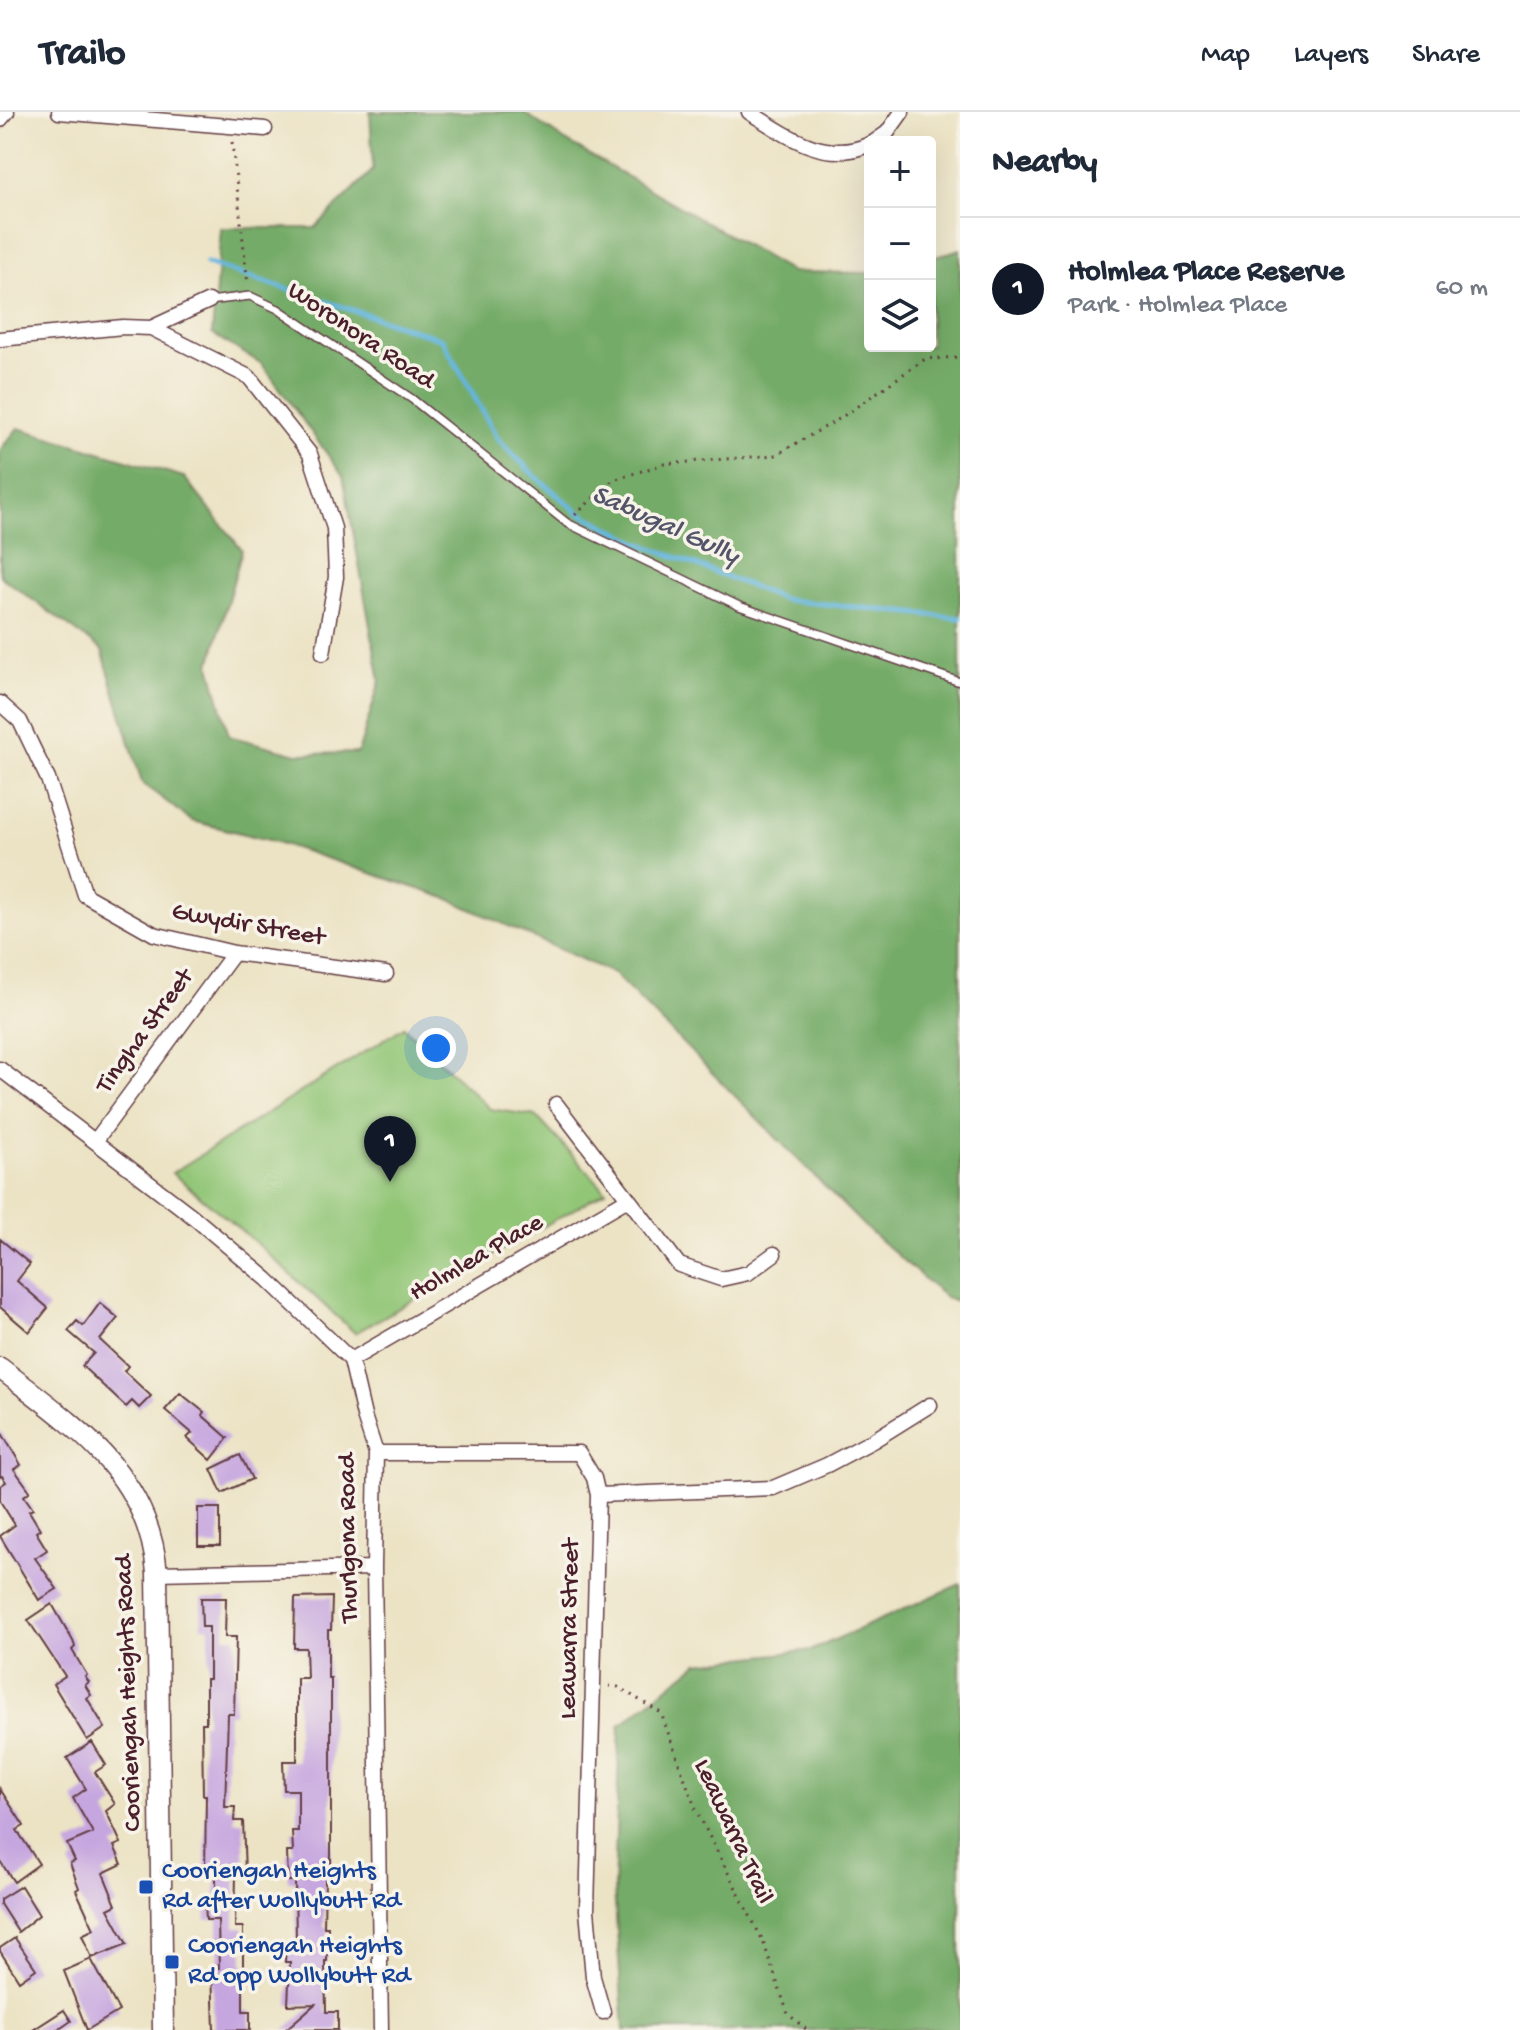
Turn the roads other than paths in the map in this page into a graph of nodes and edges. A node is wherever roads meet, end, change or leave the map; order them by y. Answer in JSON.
{"nodes":[{"id":1,"x":7,"y":112,"type":"edge"},
{"id":2,"x":59,"y":112,"type":"edge"},
{"id":3,"x":749,"y":112,"type":"edge"},
{"id":4,"x":902,"y":112,"type":"edge"},
{"id":5,"x":0,"y":120,"type":"edge"},
{"id":6,"x":265,"y":129,"type":"dead end"},
{"id":7,"x":882,"y":136,"type":"edge"},
{"id":8,"x":864,"y":146,"type":"edge"},
{"id":9,"x":209,"y":301,"type":"joint"},
{"id":10,"x":151,"y":328,"type":"junction"},
{"id":11,"x":0,"y":339,"type":"edge"},
{"id":12,"x":323,"y":653,"type":"dead end"},
{"id":13,"x":960,"y":682,"type":"edge"},
{"id":14,"x":0,"y":703,"type":"edge"},
{"id":15,"x":234,"y":953,"type":"junction"},
{"id":16,"x":386,"y":974,"type":"dead end"},
{"id":17,"x":0,"y":1069,"type":"edge"},
{"id":18,"x":556,"y":1104,"type":"dead end"},
{"id":19,"x":96,"y":1140,"type":"junction"},
{"id":20,"x":628,"y":1199,"type":"junction"},
{"id":21,"x":774,"y":1254,"type":"dead end"},
{"id":22,"x":351,"y":1360,"type":"junction"},
{"id":23,"x":0,"y":1368,"type":"edge"},
{"id":24,"x":930,"y":1405,"type":"dead end"},
{"id":25,"x":376,"y":1453,"type":"junction"},
{"id":26,"x":598,"y":1495,"type":"junction"},
{"id":27,"x":374,"y":1568,"type":"junction"},
{"id":28,"x":157,"y":1573,"type":"junction"},
{"id":29,"x":603,"y":2012,"type":"dead end"},
{"id":30,"x":163,"y":2030,"type":"edge"},
{"id":31,"x":381,"y":2030,"type":"edge"}],
"edges":[{"from":1,"to":5,"type":"street"},
{"from":2,"to":6,"type":"street"},
{"from":3,"to":8,"type":"street"},
{"from":4,"to":7,"type":"street"},
{"from":9,"to":10,"type":"street","name":"Woronora Road"},
{"from":9,"to":13,"type":"lane","name":"Woronora Road"},
{"from":10,"to":11,"type":"street","name":"Woronora Road"},
{"from":10,"to":12,"type":"street"},
{"from":14,"to":15,"type":"street","name":"Gwydir Street"},
{"from":15,"to":16,"type":"street","name":"Gwydir Street"},
{"from":15,"to":19,"type":"street","name":"Tingha Street"},
{"from":17,"to":19,"type":"street"},
{"from":18,"to":20,"type":"street"},
{"from":19,"to":22,"type":"street"},
{"from":20,"to":21,"type":"street"},
{"from":20,"to":22,"type":"street","name":"Holmlea Place"},
{"from":22,"to":25,"type":"street","name":"Thurlgona Road"},
{"from":23,"to":28,"type":"street","name":"Cooriengah Heights Road"},
{"from":24,"to":26,"type":"street"},
{"from":25,"to":26,"type":"street","name":"Leawarra Street"},
{"from":25,"to":27,"type":"street","name":"Thurlgona Road"},
{"from":26,"to":29,"type":"street","name":"Leawarra Street"},
{"from":27,"to":28,"type":"street"},
{"from":27,"to":31,"type":"street","name":"Thurlgona Road"},
{"from":28,"to":30,"type":"street","name":"Cooriengah Heights Road"}]}
